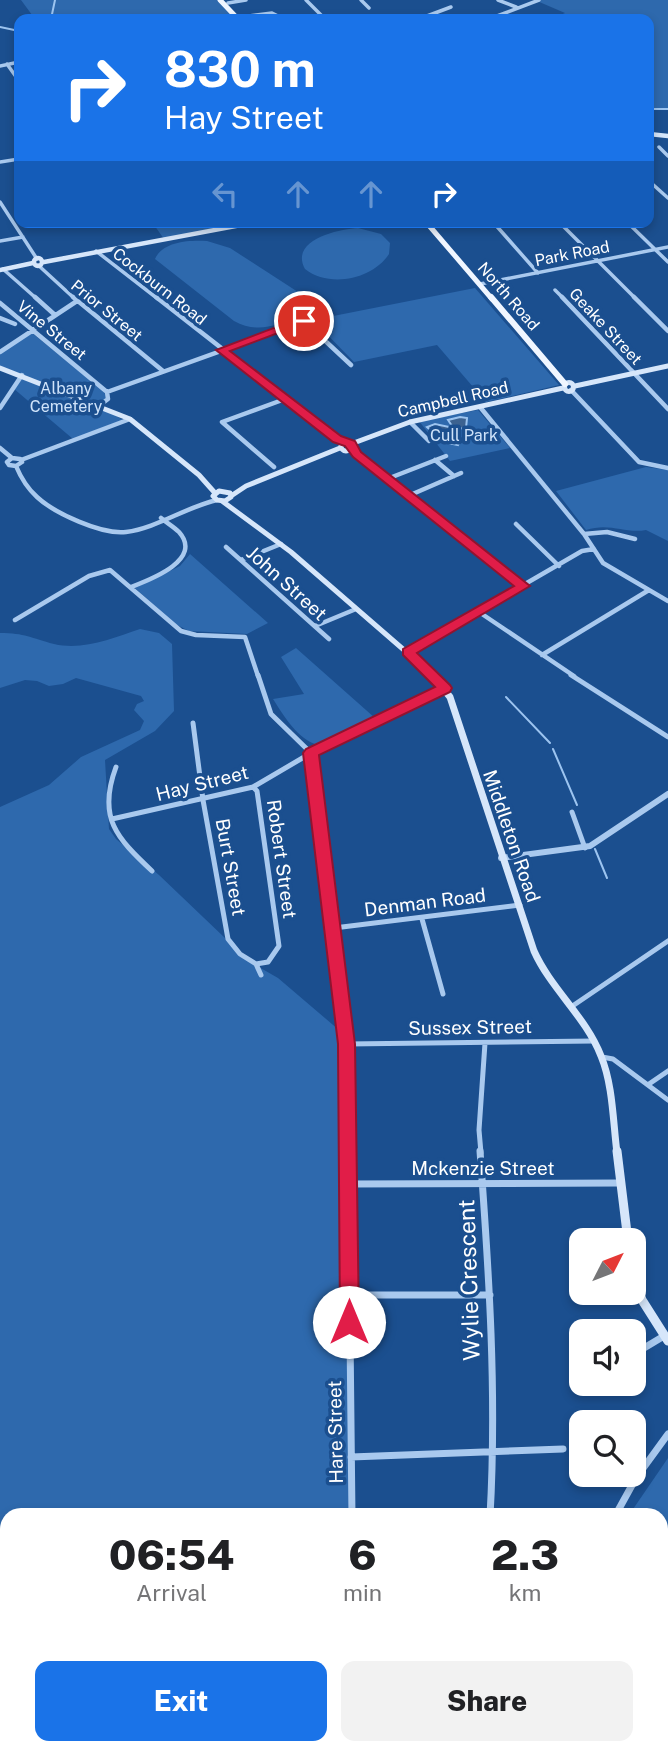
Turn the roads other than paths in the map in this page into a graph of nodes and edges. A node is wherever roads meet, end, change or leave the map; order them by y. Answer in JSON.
{"nodes":[{"id":1,"x":246,"y":0,"type":"edge"},
{"id":2,"x":306,"y":0,"type":"edge"},
{"id":3,"x":361,"y":0,"type":"edge"},
{"id":4,"x":498,"y":0,"type":"edge"},
{"id":5,"x":539,"y":0,"type":"edge"},
{"id":6,"x":225,"y":2,"type":"edge"},
{"id":7,"x":451,"y":7,"type":"dead end"},
{"id":8,"x":516,"y":7,"type":"junction"},
{"id":9,"x":369,"y":8,"type":"dead end"},
{"id":10,"x":320,"y":14,"type":"edge"},
{"id":11,"x":432,"y":14,"type":"edge"},
{"id":12,"x":500,"y":14,"type":"edge"},
{"id":13,"x":14,"y":63,"type":"edge"},
{"id":14,"x":7,"y":64,"type":"junction"},
{"id":15,"x":0,"y":65,"type":"edge"},
{"id":16,"x":14,"y":74,"type":"edge"},
{"id":17,"x":659,"y":147,"type":"dead end"},
{"id":18,"x":668,"y":156,"type":"edge"},
{"id":19,"x":654,"y":185,"type":"edge"},
{"id":20,"x":668,"y":198,"type":"edge"},
{"id":21,"x":0,"y":202,"type":"edge"},
{"id":22,"x":14,"y":219,"type":"edge"},
{"id":23,"x":19,"y":228,"type":"edge"},
{"id":24,"x":215,"y":228,"type":"edge"},
{"id":25,"x":224,"y":228,"type":"edge"},
{"id":26,"x":430,"y":228,"type":"edge"},
{"id":27,"x":498,"y":228,"type":"edge"},
{"id":28,"x":565,"y":228,"type":"edge"},
{"id":29,"x":633,"y":228,"type":"edge"},
{"id":30,"x":23,"y":237,"type":"junction"},
{"id":31,"x":0,"y":241,"type":"edge"},
{"id":32,"x":668,"y":247,"type":"edge"},
{"id":33,"x":654,"y":249,"type":"junction"},
{"id":34,"x":97,"y":251,"type":"junction"},
{"id":35,"x":598,"y":260,"type":"junction"},
{"id":36,"x":38,"y":262,"type":"junction"},
{"id":37,"x":668,"y":262,"type":"edge"},
{"id":38,"x":1,"y":269,"type":"edge"},
{"id":39,"x":538,"y":273,"type":"junction"},
{"id":40,"x":480,"y":284,"type":"junction"},
{"id":41,"x":555,"y":290,"type":"dead end"},
{"id":42,"x":77,"y":301,"type":"junction"},
{"id":43,"x":0,"y":303,"type":"edge"},
{"id":44,"x":55,"y":315,"type":"junction"},
{"id":45,"x":0,"y":318,"type":"edge"},
{"id":46,"x":15,"y":324,"type":"dead end"},
{"id":47,"x":32,"y":330,"type":"junction"},
{"id":48,"x":668,"y":331,"type":"edge"},
{"id":49,"x":222,"y":350,"type":"junction"},
{"id":50,"x":0,"y":352,"type":"edge"},
{"id":51,"x":351,"y":365,"type":"dead end"},
{"id":52,"x":668,"y":366,"type":"edge"},
{"id":53,"x":0,"y":368,"type":"edge"},
{"id":54,"x":163,"y":371,"type":"junction"},
{"id":55,"x":634,"y":374,"type":"junction"},
{"id":56,"x":22,"y":375,"type":"junction"},
{"id":57,"x":564,"y":386,"type":"junction"},
{"id":58,"x":573,"y":388,"type":"junction"},
{"id":59,"x":107,"y":392,"type":"junction"},
{"id":60,"x":285,"y":399,"type":"junction"},
{"id":61,"x":100,"y":405,"type":"junction"},
{"id":62,"x":480,"y":407,"type":"junction"},
{"id":63,"x":0,"y":408,"type":"edge"},
{"id":64,"x":668,"y":409,"type":"edge"},
{"id":65,"x":130,"y":419,"type":"junction"},
{"id":66,"x":410,"y":422,"type":"junction"},
{"id":67,"x":429,"y":441,"type":"dead end"},
{"id":68,"x":341,"y":445,"type":"junction"},
{"id":69,"x":351,"y":446,"type":"junction"},
{"id":70,"x":0,"y":448,"type":"edge"},
{"id":71,"x":446,"y":456,"type":"dead end"},
{"id":72,"x":12,"y":458,"type":"junction"},
{"id":73,"x":21,"y":460,"type":"junction"},
{"id":74,"x":435,"y":460,"type":"junction"},
{"id":75,"x":639,"y":462,"type":"joint"},
{"id":76,"x":8,"y":464,"type":"junction"},
{"id":77,"x":16,"y":466,"type":"junction"},
{"id":78,"x":0,"y":467,"type":"edge"},
{"id":79,"x":274,"y":467,"type":"dead end"},
{"id":80,"x":668,"y":468,"type":"edge"},
{"id":81,"x":461,"y":473,"type":"dead end"},
{"id":82,"x":454,"y":476,"type":"junction"},
{"id":83,"x":387,"y":479,"type":"junction"},
{"id":84,"x":222,"y":496,"type":"junction"},
{"id":85,"x":408,"y":496,"type":"junction"},
{"id":86,"x":161,"y":518,"type":"junction"},
{"id":87,"x":516,"y":524,"type":"dead end"},
{"id":88,"x":584,"y":534,"type":"junction"},
{"id":89,"x":635,"y":539,"type":"dead end"},
{"id":90,"x":281,"y":544,"type":"junction"},
{"id":91,"x":226,"y":547,"type":"dead end"},
{"id":92,"x":594,"y":549,"type":"junction"},
{"id":93,"x":241,"y":560,"type":"junction"},
{"id":94,"x":559,"y":566,"type":"junction"},
{"id":95,"x":523,"y":586,"type":"junction"},
{"id":96,"x":131,"y":587,"type":"junction"},
{"id":97,"x":649,"y":590,"type":"junction"},
{"id":98,"x":668,"y":601,"type":"edge"},
{"id":99,"x":356,"y":609,"type":"junction"},
{"id":100,"x":479,"y":612,"type":"junction"},
{"id":101,"x":15,"y":620,"type":"dead end"},
{"id":102,"x":315,"y":626,"type":"junction"},
{"id":103,"x":329,"y":639,"type":"dead end"},
{"id":104,"x":408,"y":652,"type":"junction"},
{"id":105,"x":542,"y":655,"type":"junction"},
{"id":106,"x":445,"y":688,"type":"junction"},
{"id":107,"x":193,"y":723,"type":"dead end"},
{"id":108,"x":668,"y":737,"type":"edge"},
{"id":109,"x":311,"y":753,"type":"junction"},
{"id":110,"x":116,"y":767,"type":"dead end"},
{"id":111,"x":253,"y":787,"type":"junction"},
{"id":112,"x":668,"y":794,"type":"edge"},
{"id":113,"x":203,"y":800,"type":"junction"},
{"id":114,"x":572,"y":812,"type":"dead end"},
{"id":115,"x":112,"y":819,"type":"junction"},
{"id":116,"x":585,"y":848,"type":"junction"},
{"id":117,"x":501,"y":858,"type":"junction"},
{"id":118,"x":152,"y":872,"type":"dead end"},
{"id":119,"x":520,"y":905,"type":"junction"},
{"id":120,"x":422,"y":919,"type":"junction"},
{"id":121,"x":334,"y":928,"type":"junction"},
{"id":122,"x":668,"y":941,"type":"edge"},
{"id":123,"x":256,"y":964,"type":"junction"},
{"id":124,"x":261,"y":975,"type":"dead end"},
{"id":125,"x":443,"y":994,"type":"dead end"},
{"id":126,"x":571,"y":1007,"type":"junction"},
{"id":127,"x":594,"y":1041,"type":"junction"},
{"id":128,"x":485,"y":1043,"type":"junction"},
{"id":129,"x":347,"y":1044,"type":"junction"},
{"id":130,"x":602,"y":1057,"type":"junction"},
{"id":131,"x":668,"y":1071,"type":"edge"},
{"id":132,"x":649,"y":1084,"type":"junction"},
{"id":133,"x":668,"y":1100,"type":"edge"},
{"id":134,"x":619,"y":1183,"type":"junction"},
{"id":135,"x":348,"y":1184,"type":"junction"},
{"id":136,"x":484,"y":1184,"type":"junction"},
{"id":137,"x":626,"y":1228,"type":"edge"},
{"id":138,"x":490,"y":1294,"type":"junction"},
{"id":139,"x":349,"y":1295,"type":"junction"},
{"id":140,"x":646,"y":1306,"type":"edge"},
{"id":141,"x":666,"y":1339,"type":"edge"},
{"id":142,"x":646,"y":1348,"type":"edge"},
{"id":143,"x":668,"y":1434,"type":"edge"},
{"id":144,"x":562,"y":1448,"type":"dead end"},
{"id":145,"x":494,"y":1451,"type":"junction"},
{"id":146,"x":351,"y":1457,"type":"junction"},
{"id":147,"x":352,"y":1508,"type":"edge"},
{"id":148,"x":490,"y":1508,"type":"edge"},
{"id":149,"x":620,"y":1508,"type":"edge"}],
"edges":[{"from":1,"to":6,"type":"street"},
{"from":2,"to":10,"type":"street"},
{"from":3,"to":9,"type":"street"},
{"from":4,"to":8,"type":"street"},
{"from":5,"to":8,"type":"street"},
{"from":7,"to":11,"type":"street"},
{"from":8,"to":12,"type":"street"},
{"from":13,"to":14,"type":"street"},
{"from":14,"to":15,"type":"street"},
{"from":14,"to":16,"type":"street"},
{"from":17,"to":18,"type":"street"},
{"from":19,"to":20,"type":"street"},
{"from":21,"to":22,"type":"street"},
{"from":23,"to":30,"type":"street"},
{"from":24,"to":34,"type":"main road"},
{"from":25,"to":34,"type":"main road"},
{"from":26,"to":40,"type":"main road","name":"North Road"},
{"from":27,"to":39,"type":"street"},
{"from":28,"to":35,"type":"street"},
{"from":29,"to":33,"type":"street"},
{"from":30,"to":31,"type":"street"},
{"from":30,"to":36,"type":"street"},
{"from":32,"to":33,"type":"street","name":"Park Road"},
{"from":33,"to":35,"type":"street","name":"Park Road"},
{"from":33,"to":37,"type":"street"},
{"from":34,"to":36,"type":"main road"},
{"from":34,"to":49,"type":"street","name":"Cockburn Road"},
{"from":35,"to":39,"type":"street","name":"Park Road"},
{"from":35,"to":48,"type":"street"},
{"from":36,"to":38,"type":"main road"},
{"from":36,"to":42,"type":"street","name":"Prior Street"},
{"from":38,"to":44,"type":"street"},
{"from":39,"to":40,"type":"street","name":"Park Road"},
{"from":40,"to":57,"type":"main road","name":"North Road"},
{"from":41,"to":55,"type":"street","name":"Geake Street"},
{"from":42,"to":44,"type":"street"},
{"from":42,"to":54,"type":"street","name":"Prior Street"},
{"from":43,"to":47,"type":"street","name":"Vine Street"},
{"from":44,"to":47,"type":"street"},
{"from":45,"to":46,"type":"street"},
{"from":47,"to":50,"type":"street"},
{"from":47,"to":59,"type":"street","name":"Vine Street"},
{"from":49,"to":51,"type":"street"},
{"from":49,"to":54,"type":"street"},
{"from":49,"to":60,"type":"street","name":"Cockburn Road"},
{"from":52,"to":55,"type":"main road"},
{"from":53,"to":56,"type":"main road","name":"Middleton Road"},
{"from":54,"to":59,"type":"street"},
{"from":55,"to":58,"type":"main road"},
{"from":55,"to":64,"type":"street","name":"Geake Street"},
{"from":56,"to":61,"type":"main road","name":"Middleton Road"},
{"from":56,"to":63,"type":"street"},
{"from":57,"to":58,"type":"main road"},
{"from":57,"to":62,"type":"main road","name":"Campbell Road"},
{"from":58,"to":75,"type":"street"},
{"from":59,"to":61,"type":"street"},
{"from":60,"to":68,"type":"street","name":"Cockburn Road"},
{"from":60,"to":79,"type":"street"},
{"from":61,"to":65,"type":"main road","name":"Middleton Road"},
{"from":62,"to":66,"type":"main road","name":"Campbell Road"},
{"from":62,"to":88,"type":"street"},
{"from":65,"to":73,"type":"street"},
{"from":65,"to":84,"type":"main road","name":"Middleton Road"},
{"from":66,"to":67,"type":"street"},
{"from":66,"to":69,"type":"main road","name":"Campbell Road"},
{"from":68,"to":69,"type":"main road"},
{"from":68,"to":84,"type":"main road"},
{"from":69,"to":83,"type":"street"},
{"from":70,"to":72,"type":"street"},
{"from":71,"to":74,"type":"street"},
{"from":72,"to":73,"type":"street"},
{"from":72,"to":76,"type":"street"},
{"from":73,"to":77,"type":"street"},
{"from":74,"to":82,"type":"street"},
{"from":74,"to":83,"type":"street"},
{"from":75,"to":80,"type":"street"},
{"from":76,"to":77,"type":"street"},
{"from":76,"to":78,"type":"street"},
{"from":77,"to":86,"type":"street"},
{"from":81,"to":82,"type":"street"},
{"from":82,"to":85,"type":"street"},
{"from":83,"to":85,"type":"street"},
{"from":84,"to":86,"type":"street"},
{"from":84,"to":90,"type":"main road","name":"Middleton Road"},
{"from":85,"to":95,"type":"street"},
{"from":86,"to":96,"type":"street"},
{"from":87,"to":94,"type":"street"},
{"from":88,"to":89,"type":"street"},
{"from":88,"to":92,"type":"street"},
{"from":90,"to":93,"type":"street"},
{"from":90,"to":99,"type":"main road","name":"Middleton Road"},
{"from":91,"to":93,"type":"street","name":"John Street"},
{"from":92,"to":94,"type":"street"},
{"from":92,"to":97,"type":"street"},
{"from":93,"to":102,"type":"street","name":"John Street"},
{"from":94,"to":95,"type":"street"},
{"from":95,"to":100,"type":"street"},
{"from":96,"to":101,"type":"street"},
{"from":96,"to":109,"type":"street"},
{"from":97,"to":98,"type":"street"},
{"from":97,"to":105,"type":"street"},
{"from":99,"to":102,"type":"street"},
{"from":99,"to":104,"type":"main road","name":"Middleton Road"},
{"from":100,"to":104,"type":"street"},
{"from":100,"to":105,"type":"street"},
{"from":102,"to":103,"type":"street","name":"John Street"},
{"from":104,"to":106,"type":"main road","name":"Middleton Road"},
{"from":105,"to":108,"type":"street"},
{"from":106,"to":109,"type":"street","name":"Hay Street"},
{"from":106,"to":117,"type":"main road","name":"Middleton Road"},
{"from":107,"to":113,"type":"street","name":"Burt Street"},
{"from":109,"to":111,"type":"street","name":"Hay Street"},
{"from":109,"to":121,"type":"street","name":"Hare Street"},
{"from":110,"to":115,"type":"street"},
{"from":111,"to":113,"type":"street","name":"Hay Street"},
{"from":111,"to":123,"type":"street","name":"Robert Street"},
{"from":112,"to":116,"type":"street"},
{"from":113,"to":115,"type":"street","name":"Hay Street"},
{"from":113,"to":123,"type":"street","name":"Burt Street"},
{"from":114,"to":116,"type":"street"},
{"from":115,"to":118,"type":"street"},
{"from":116,"to":117,"type":"street"},
{"from":117,"to":119,"type":"main road","name":"Middleton Road"},
{"from":119,"to":120,"type":"street","name":"Denman Road"},
{"from":119,"to":126,"type":"main road","name":"Middleton Road"},
{"from":120,"to":121,"type":"street","name":"Denman Road"},
{"from":120,"to":125,"type":"street"},
{"from":121,"to":129,"type":"street","name":"Hare Street"},
{"from":122,"to":126,"type":"street"},
{"from":123,"to":124,"type":"street"},
{"from":126,"to":127,"type":"main road","name":"Middleton Road"},
{"from":127,"to":128,"type":"street","name":"Sussex Street"},
{"from":127,"to":130,"type":"main road","name":"Middleton Road"},
{"from":128,"to":129,"type":"street","name":"Sussex Street"},
{"from":128,"to":136,"type":"street","name":"Wylie Crescent"},
{"from":129,"to":135,"type":"street","name":"Hare Street"},
{"from":130,"to":132,"type":"street"},
{"from":130,"to":134,"type":"main road","name":"Middleton Road"},
{"from":131,"to":132,"type":"street"},
{"from":132,"to":133,"type":"street"},
{"from":134,"to":136,"type":"street","name":"Mckenzie Street"},
{"from":134,"to":137,"type":"main road","name":"Middleton Road"},
{"from":135,"to":136,"type":"street","name":"Mckenzie Street"},
{"from":135,"to":139,"type":"street","name":"Hare Street"},
{"from":136,"to":138,"type":"street","name":"Wylie Crescent"},
{"from":138,"to":139,"type":"street"},
{"from":138,"to":145,"type":"street","name":"Wylie Crescent"},
{"from":139,"to":146,"type":"street","name":"Hare Street"},
{"from":140,"to":141,"type":"main road"},
{"from":141,"to":142,"type":"street"},
{"from":143,"to":149,"type":"street"},
{"from":144,"to":145,"type":"street"},
{"from":145,"to":146,"type":"street"},
{"from":145,"to":148,"type":"street","name":"Wylie Crescent"},
{"from":146,"to":147,"type":"street","name":"Hare Street"}]}
